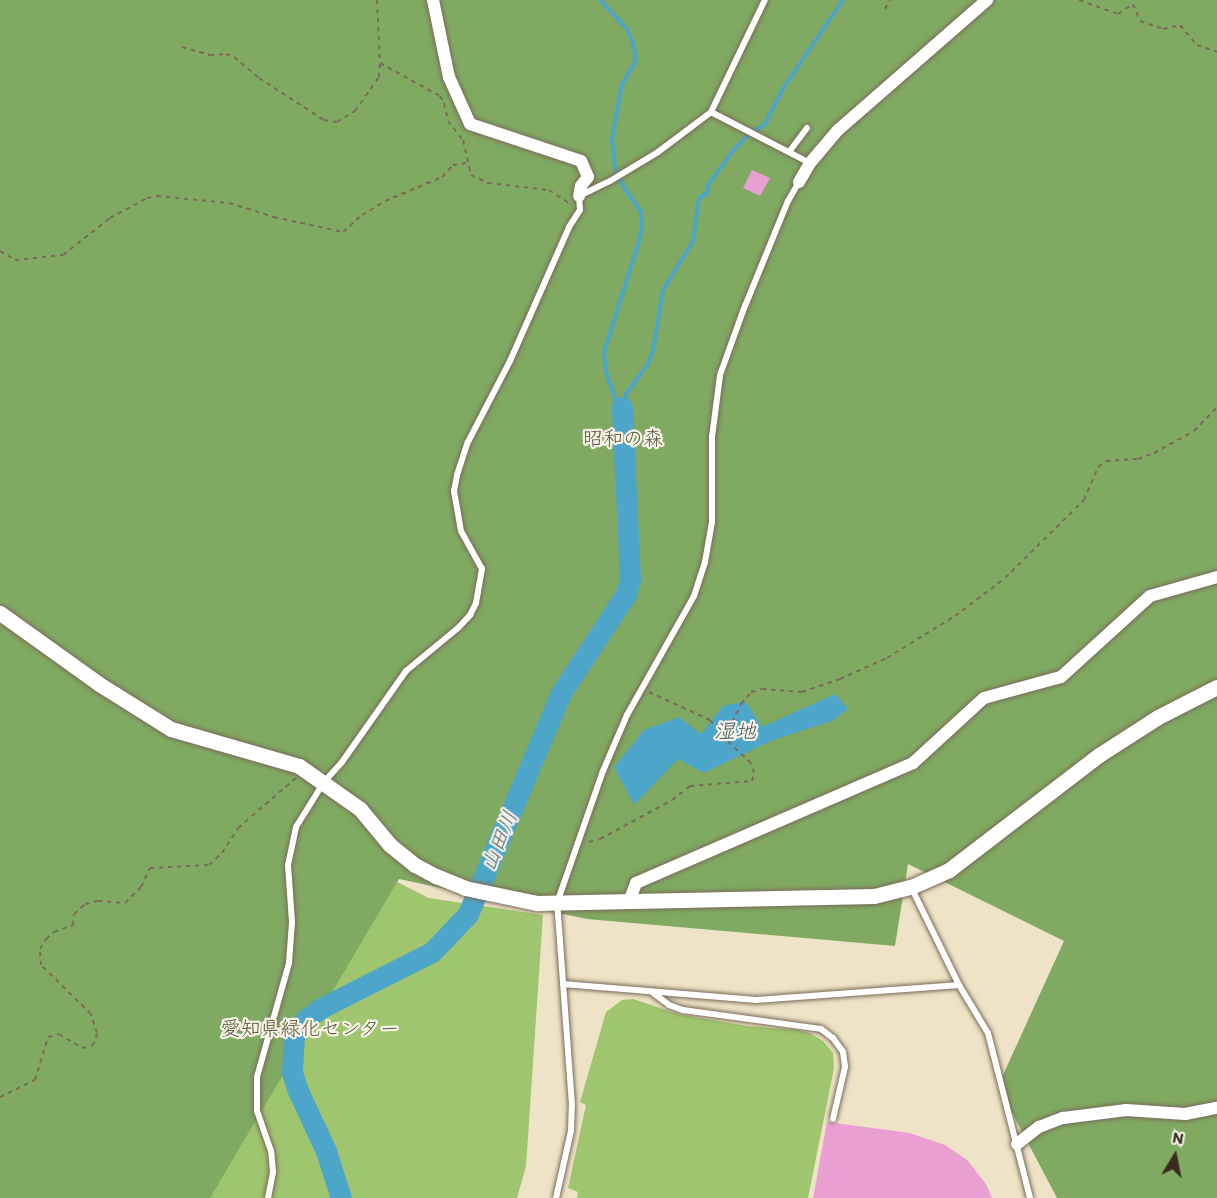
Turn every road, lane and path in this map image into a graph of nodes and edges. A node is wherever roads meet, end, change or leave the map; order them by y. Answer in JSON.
{"nodes":[{"id":1,"x":434,"y":0,"type":"edge"},
{"id":2,"x":765,"y":0,"type":"edge"},
{"id":3,"x":890,"y":0,"type":"edge"},
{"id":4,"x":987,"y":0,"type":"edge"},
{"id":5,"x":1079,"y":0,"type":"edge"},
{"id":6,"x":885,"y":9,"type":"dead end"},
{"id":7,"x":182,"y":47,"type":"dead end"},
{"id":8,"x":1217,"y":52,"type":"edge"},
{"id":9,"x":380,"y":63,"type":"dead end"},
{"id":10,"x":711,"y":112,"type":"junction"},
{"id":11,"x":807,"y":128,"type":"dead end"},
{"id":12,"x":789,"y":152,"type":"junction"},
{"id":13,"x":467,"y":163,"type":"dead end"},
{"id":14,"x":810,"y":163,"type":"junction"},
{"id":15,"x":799,"y":182,"type":"joint"},
{"id":16,"x":579,"y":195,"type":"junction"},
{"id":17,"x":0,"y":251,"type":"edge"},
{"id":18,"x":1217,"y":407,"type":"edge"},
{"id":19,"x":1217,"y":577,"type":"edge"},
{"id":20,"x":0,"y":613,"type":"edge"},
{"id":21,"x":1217,"y":687,"type":"edge"},
{"id":22,"x":642,"y":688,"type":"junction"},
{"id":23,"x":724,"y":738,"type":"junction"},
{"id":24,"x":298,"y":776,"type":"dead end"},
{"id":25,"x":324,"y":782,"type":"junction"},
{"id":26,"x":577,"y":845,"type":"junction"},
{"id":27,"x":911,"y":887,"type":"junction"},
{"id":28,"x":630,"y":899,"type":"junction"},
{"id":29,"x":557,"y":903,"type":"junction"},
{"id":30,"x":563,"y":984,"type":"junction"},
{"id":31,"x":959,"y":985,"type":"junction"},
{"id":32,"x":651,"y":992,"type":"junction"},
{"id":33,"x":0,"y":1097,"type":"edge"},
{"id":34,"x":1217,"y":1108,"type":"edge"},
{"id":35,"x":833,"y":1119,"type":"dead end"},
{"id":36,"x":1017,"y":1144,"type":"junction"},
{"id":37,"x":268,"y":1198,"type":"edge"},
{"id":38,"x":556,"y":1198,"type":"edge"},
{"id":39,"x":1030,"y":1198,"type":"edge"}],
"edges":[{"from":1,"to":16,"type":"street"},
{"from":2,"to":10,"type":"lane"},
{"from":3,"to":6,"type":"path"},
{"from":4,"to":14,"type":"street"},
{"from":5,"to":8,"type":"path"},
{"from":7,"to":9,"type":"path"},
{"from":10,"to":12,"type":"lane"},
{"from":10,"to":16,"type":"lane"},
{"from":11,"to":12,"type":"lane"},
{"from":12,"to":14,"type":"lane"},
{"from":13,"to":17,"type":"path"},
{"from":14,"to":15,"type":"street"},
{"from":15,"to":22,"type":"lane"},
{"from":16,"to":25,"type":"lane"},
{"from":18,"to":23,"type":"path"},
{"from":19,"to":28,"type":"street"},
{"from":20,"to":25,"type":"street"},
{"from":21,"to":27,"type":"street"},
{"from":22,"to":23,"type":"path"},
{"from":22,"to":26,"type":"lane"},
{"from":23,"to":26,"type":"path"},
{"from":24,"to":33,"type":"path"},
{"from":25,"to":29,"type":"street"},
{"from":25,"to":37,"type":"lane"},
{"from":26,"to":29,"type":"lane"},
{"from":27,"to":28,"type":"street"},
{"from":27,"to":31,"type":"lane"},
{"from":28,"to":29,"type":"street"},
{"from":29,"to":30,"type":"lane"},
{"from":30,"to":32,"type":"lane"},
{"from":30,"to":38,"type":"lane"},
{"from":31,"to":32,"type":"lane"},
{"from":31,"to":36,"type":"lane"},
{"from":32,"to":35,"type":"lane"},
{"from":34,"to":36,"type":"street"},
{"from":36,"to":39,"type":"lane"}]}
